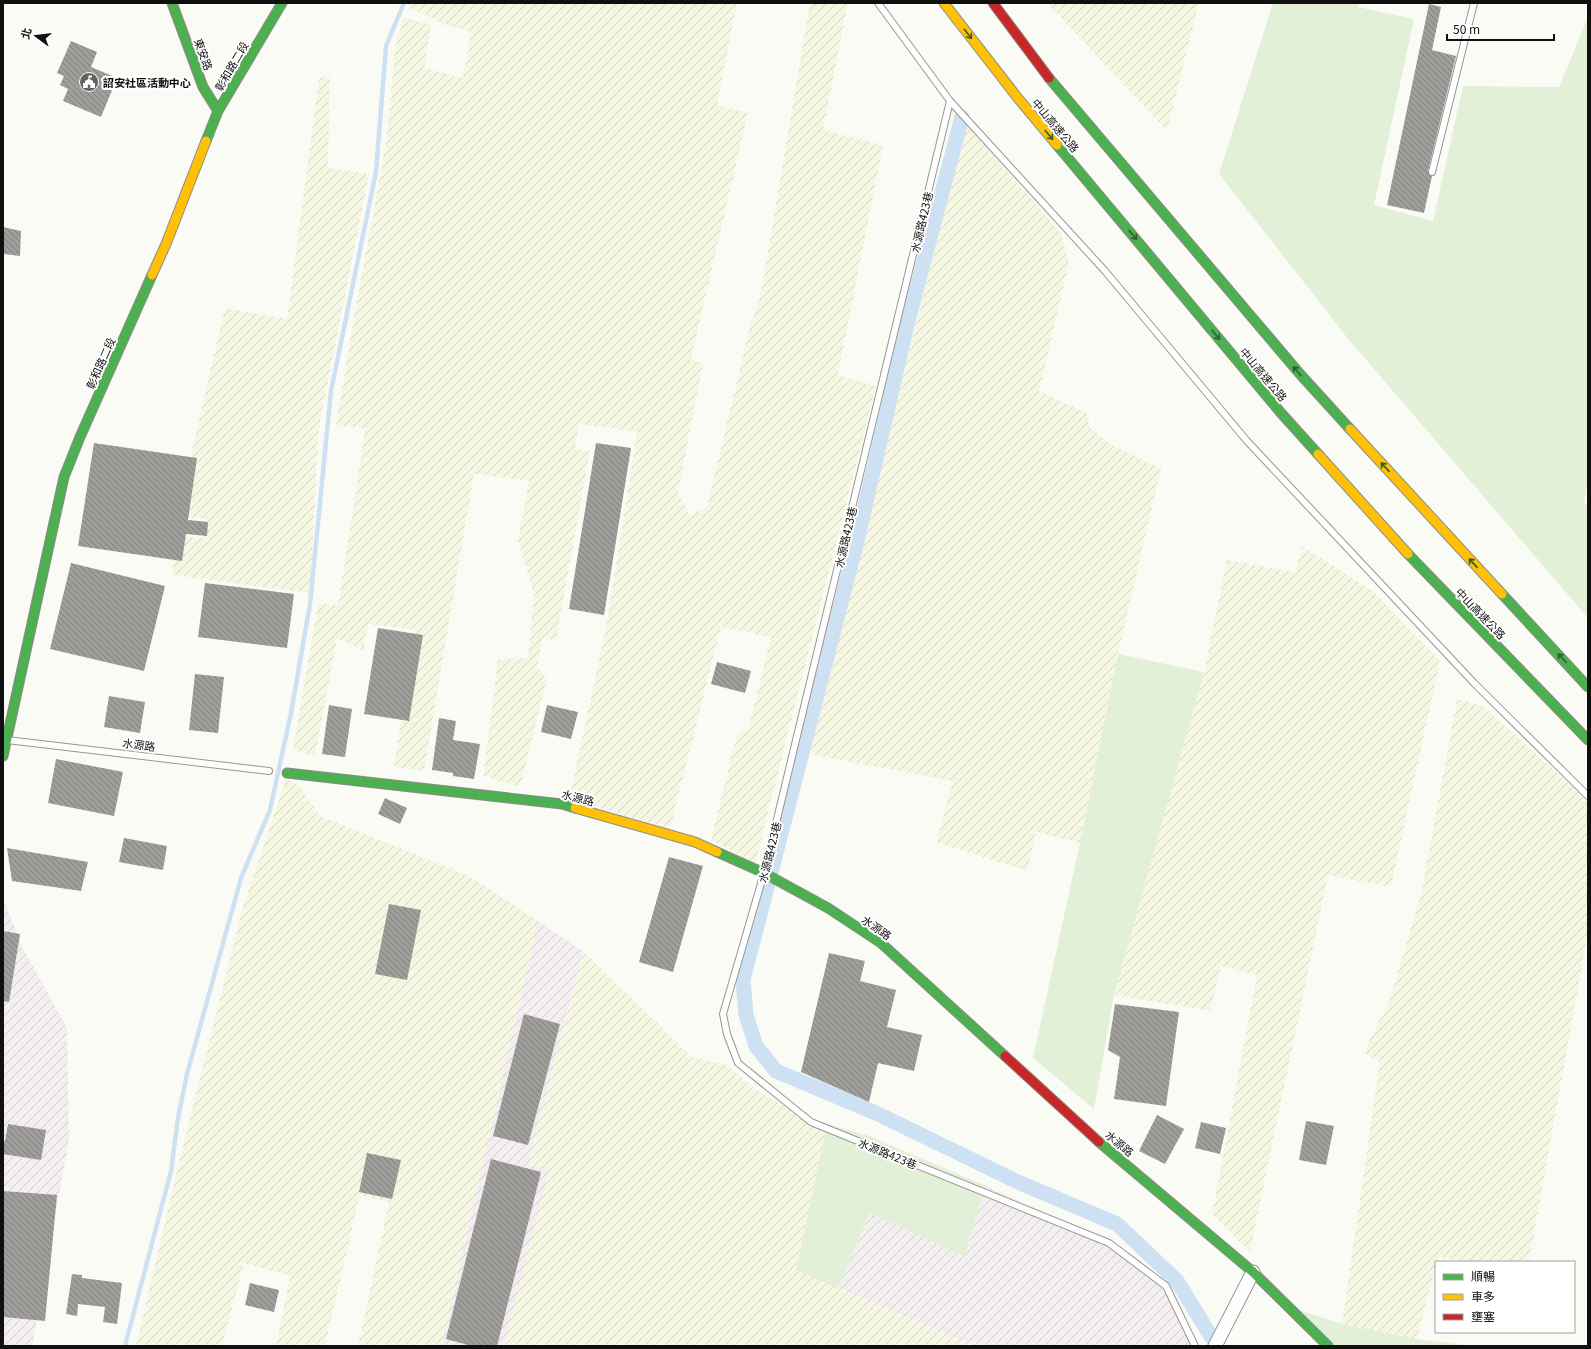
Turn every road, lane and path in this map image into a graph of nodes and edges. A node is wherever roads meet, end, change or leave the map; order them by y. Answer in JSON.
{"nodes":[{"id":1,"x":172,"y":3,"type":"edge"},
{"id":2,"x":282,"y":3,"type":"edge"},
{"id":3,"x":878,"y":3,"type":"edge"},
{"id":4,"x":944,"y":3,"type":"edge"},
{"id":5,"x":992,"y":3,"type":"edge"},
{"id":6,"x":1474,"y":3,"type":"edge"},
{"id":7,"x":950,"y":101,"type":"junction"},
{"id":8,"x":218,"y":111,"type":"junction"},
{"id":9,"x":1432,"y":172,"type":"dead end"},
{"id":10,"x":1588,"y":687,"type":"edge"},
{"id":11,"x":4,"y":740,"type":"edge"},
{"id":12,"x":1588,"y":740,"type":"edge"},
{"id":13,"x":3,"y":756,"type":"edge"},
{"id":14,"x":269,"y":771,"type":"dead end"},
{"id":15,"x":288,"y":773,"type":"dead end"},
{"id":16,"x":1588,"y":796,"type":"edge"},
{"id":17,"x":764,"y":873,"type":"junction"},
{"id":18,"x":1253,"y":1272,"type":"junction"},
{"id":19,"x":1195,"y":1346,"type":"edge"},
{"id":20,"x":1215,"y":1346,"type":"edge"},
{"id":21,"x":1328,"y":1346,"type":"edge"}],
"edges":[{"from":1,"to":8,"type":"main road","name":"東安路"},
{"from":2,"to":8,"type":"main road","name":"彰和路二段"},
{"from":3,"to":7,"type":"lane"},
{"from":4,"to":12,"type":"main road","name":"中山高速公路","one_way":true},
{"from":10,"to":5,"type":"main road","one_way":true},
{"from":6,"to":9,"type":"lane"},
{"from":7,"to":16,"type":"lane"},
{"from":7,"to":17,"type":"lane","name":"水源路423巷"},
{"from":8,"to":11,"type":"main road","name":"彰和路二段"},
{"from":11,"to":13,"type":"main road","name":"彰和路二段"},
{"from":11,"to":14,"type":"lane","name":"水源路"},
{"from":15,"to":17,"type":"main road","name":"水源路"},
{"from":17,"to":18,"type":"main road","name":"水源路"},
{"from":17,"to":19,"type":"lane","name":"水源路423巷"},
{"from":18,"to":20,"type":"street"},
{"from":18,"to":21,"type":"main road","name":"水源路"}]}
